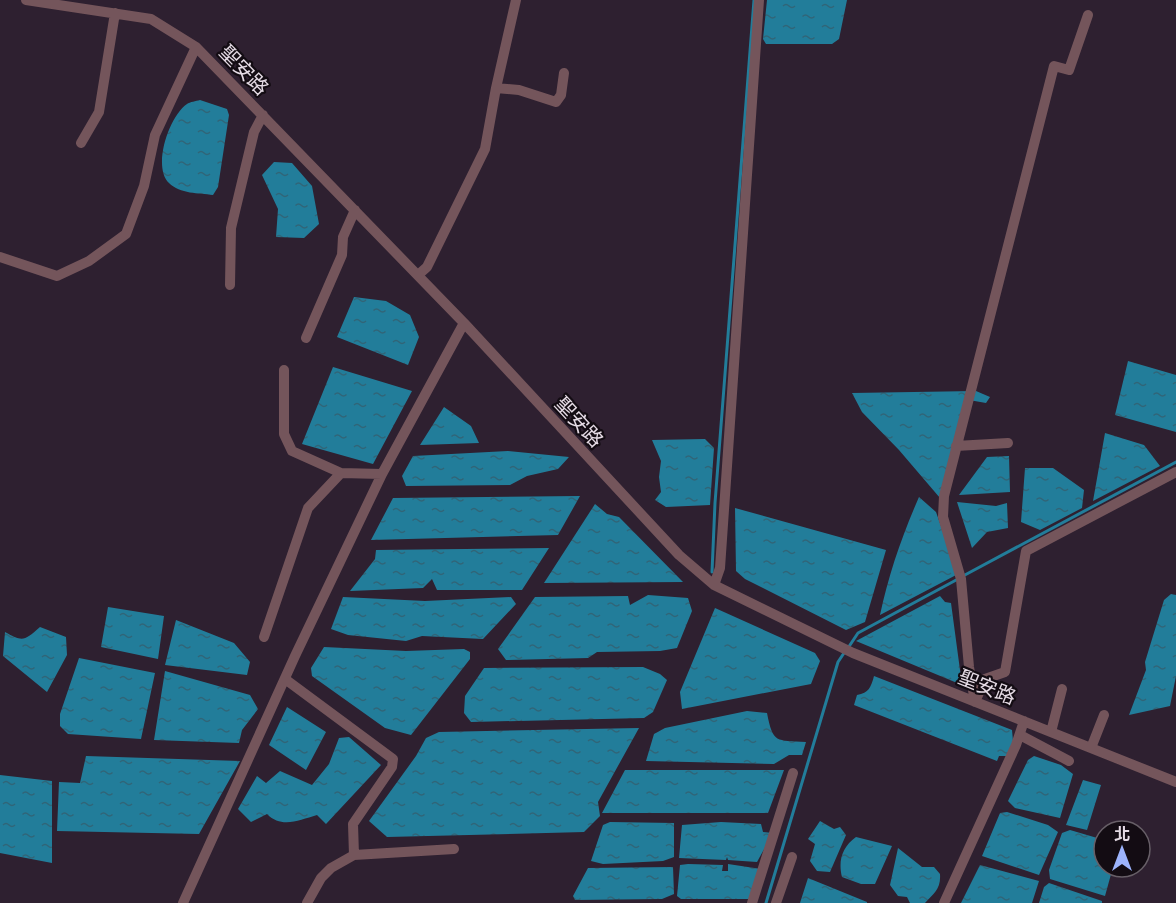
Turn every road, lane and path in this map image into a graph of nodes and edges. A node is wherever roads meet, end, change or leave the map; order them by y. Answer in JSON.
{"nodes":[{"id":1,"x":27,"y":0,"type":"edge"},
{"id":2,"x":516,"y":0,"type":"edge"},
{"id":3,"x":759,"y":0,"type":"edge"},
{"id":4,"x":115,"y":13,"type":"junction"},
{"id":5,"x":1088,"y":15,"type":"dead end"},
{"id":6,"x":196,"y":47,"type":"junction"},
{"id":7,"x":564,"y":73,"type":"dead end"},
{"id":8,"x":496,"y":88,"type":"junction"},
{"id":9,"x":263,"y":115,"type":"junction"},
{"id":10,"x":81,"y":143,"type":"dead end"},
{"id":11,"x":355,"y":210,"type":"junction"},
{"id":12,"x":0,"y":257,"type":"edge"},
{"id":13,"x":418,"y":275,"type":"junction"},
{"id":14,"x":230,"y":285,"type":"dead end"},
{"id":15,"x":464,"y":323,"type":"junction"},
{"id":16,"x":306,"y":338,"type":"dead end"},
{"id":17,"x":284,"y":370,"type":"dead end"},
{"id":18,"x":1008,"y":443,"type":"dead end"},
{"id":19,"x":956,"y":446,"type":"junction"},
{"id":20,"x":1176,"y":472,"type":"edge"},
{"id":21,"x":341,"y":473,"type":"junction"},
{"id":22,"x":382,"y":474,"type":"junction"},
{"id":23,"x":714,"y":585,"type":"junction"},
{"id":24,"x":264,"y":638,"type":"dead end"},
{"id":25,"x":285,"y":679,"type":"junction"},
{"id":26,"x":1062,"y":689,"type":"dead end"},
{"id":27,"x":975,"y":702,"type":"junction"},
{"id":28,"x":1104,"y":715,"type":"dead end"},
{"id":29,"x":1024,"y":721,"type":"junction"},
{"id":30,"x":1051,"y":732,"type":"junction"},
{"id":31,"x":1020,"y":735,"type":"junction"},
{"id":32,"x":1091,"y":748,"type":"junction"},
{"id":33,"x":1069,"y":761,"type":"dead end"},
{"id":34,"x":793,"y":773,"type":"dead end"},
{"id":35,"x":1176,"y":782,"type":"edge"},
{"id":36,"x":454,"y":849,"type":"dead end"},
{"id":37,"x":354,"y":855,"type":"junction"},
{"id":38,"x":792,"y":857,"type":"dead end"},
{"id":39,"x":183,"y":903,"type":"edge"},
{"id":40,"x":307,"y":903,"type":"edge"},
{"id":41,"x":752,"y":903,"type":"edge"},
{"id":42,"x":777,"y":903,"type":"edge"},
{"id":43,"x":944,"y":903,"type":"edge"}],
"edges":[{"from":1,"to":4,"type":"street","name":"聖安路"},
{"from":2,"to":8,"type":"street"},
{"from":3,"to":23,"type":"street"},
{"from":4,"to":6,"type":"street","name":"聖安路"},
{"from":4,"to":10,"type":"street"},
{"from":5,"to":19,"type":"street"},
{"from":6,"to":9,"type":"street","name":"聖安路"},
{"from":6,"to":12,"type":"street"},
{"from":7,"to":8,"type":"street"},
{"from":8,"to":13,"type":"street"},
{"from":9,"to":11,"type":"street","name":"聖安路"},
{"from":9,"to":14,"type":"street"},
{"from":11,"to":13,"type":"street","name":"聖安路"},
{"from":11,"to":16,"type":"street"},
{"from":13,"to":15,"type":"street","name":"聖安路"},
{"from":15,"to":22,"type":"street"},
{"from":15,"to":23,"type":"street","name":"聖安路"},
{"from":17,"to":21,"type":"street"},
{"from":18,"to":19,"type":"street"},
{"from":19,"to":27,"type":"street"},
{"from":20,"to":27,"type":"street"},
{"from":21,"to":22,"type":"street"},
{"from":21,"to":24,"type":"street"},
{"from":22,"to":25,"type":"street"},
{"from":23,"to":27,"type":"street","name":"聖安路"},
{"from":25,"to":37,"type":"street"},
{"from":25,"to":39,"type":"street"},
{"from":26,"to":30,"type":"street"},
{"from":27,"to":29,"type":"street","name":"聖安路"},
{"from":28,"to":32,"type":"street"},
{"from":29,"to":30,"type":"street","name":"聖安路"},
{"from":29,"to":31,"type":"street"},
{"from":30,"to":32,"type":"street","name":"聖安路"},
{"from":31,"to":33,"type":"street"},
{"from":31,"to":43,"type":"street"},
{"from":32,"to":35,"type":"street","name":"聖安路"},
{"from":34,"to":41,"type":"street"},
{"from":36,"to":37,"type":"street"},
{"from":37,"to":40,"type":"street"},
{"from":38,"to":42,"type":"street"}]}
